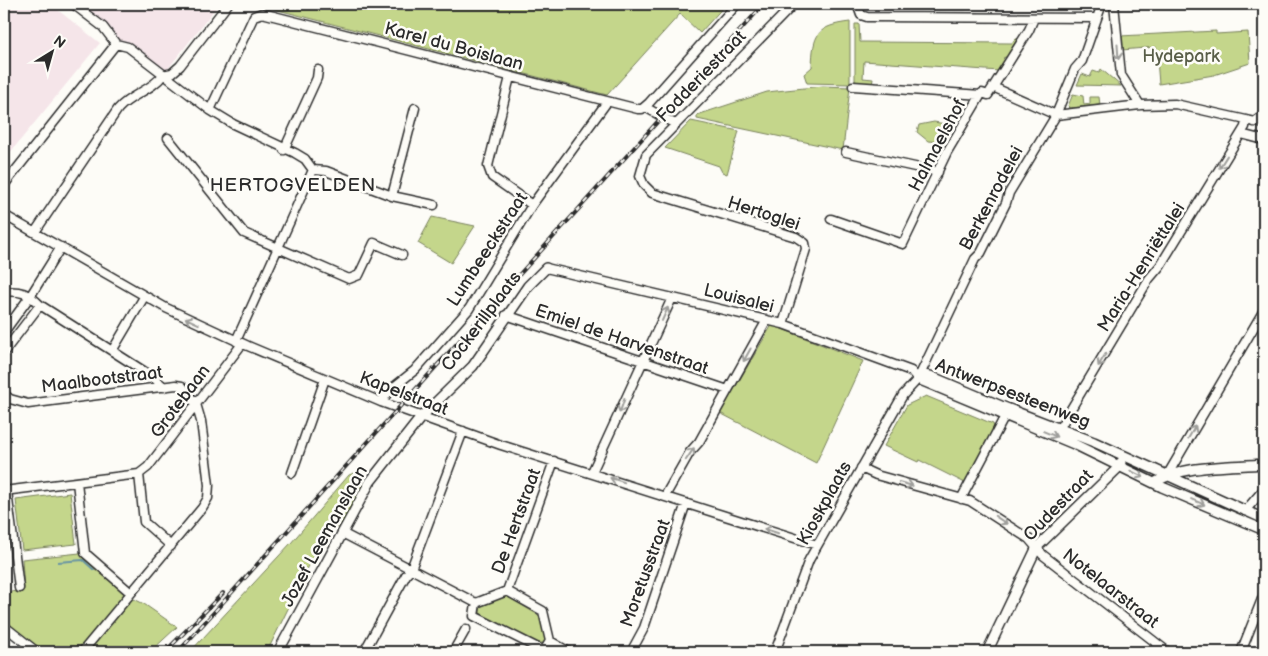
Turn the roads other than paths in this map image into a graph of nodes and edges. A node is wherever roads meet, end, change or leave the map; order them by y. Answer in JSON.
{"nodes":[{"id":1,"x":73,"y":4,"type":"edge"},
{"id":2,"x":228,"y":4,"type":"edge"},
{"id":3,"x":737,"y":4,"type":"edge"},
{"id":4,"x":794,"y":4,"type":"edge"},
{"id":5,"x":857,"y":4,"type":"edge"},
{"id":6,"x":1102,"y":4,"type":"edge"},
{"id":7,"x":1114,"y":4,"type":"edge"},
{"id":8,"x":1034,"y":18,"type":"junction"},
{"id":9,"x":1097,"y":18,"type":"junction"},
{"id":10,"x":116,"y":44,"type":"junction"},
{"id":11,"x":318,"y":70,"type":"dead end"},
{"id":12,"x":163,"y":75,"type":"junction"},
{"id":13,"x":510,"y":77,"type":"junction"},
{"id":14,"x":853,"y":86,"type":"dead end"},
{"id":15,"x":993,"y":87,"type":"junction"},
{"id":16,"x":981,"y":95,"type":"junction"},
{"id":17,"x":607,"y":102,"type":"junction"},
{"id":18,"x":1140,"y":105,"type":"junction"},
{"id":19,"x":645,"y":107,"type":"junction"},
{"id":20,"x":415,"y":108,"type":"dead end"},
{"id":21,"x":210,"y":110,"type":"junction"},
{"id":22,"x":1056,"y":115,"type":"junction"},
{"id":23,"x":1264,"y":115,"type":"edge"},
{"id":24,"x":1250,"y":121,"type":"junction"},
{"id":25,"x":675,"y":124,"type":"junction"},
{"id":26,"x":1264,"y":124,"type":"edge"},
{"id":27,"x":1241,"y":134,"type":"junction"},
{"id":28,"x":168,"y":138,"type":"dead end"},
{"id":29,"x":1264,"y":140,"type":"edge"},
{"id":30,"x":284,"y":150,"type":"junction"},
{"id":31,"x":846,"y":152,"type":"dead end"},
{"id":32,"x":313,"y":170,"type":"junction"},
{"id":33,"x":938,"y":172,"type":"junction"},
{"id":34,"x":640,"y":176,"type":"joint"},
{"id":35,"x":4,"y":186,"type":"edge"},
{"id":36,"x":392,"y":196,"type":"junction"},
{"id":37,"x":434,"y":205,"type":"dead end"},
{"id":38,"x":532,"y":205,"type":"junction"},
{"id":39,"x":4,"y":214,"type":"edge"},
{"id":40,"x":831,"y":219,"type":"dead end"},
{"id":41,"x":35,"y":232,"type":"junction"},
{"id":42,"x":61,"y":247,"type":"junction"},
{"id":43,"x":279,"y":248,"type":"junction"},
{"id":44,"x":402,"y":255,"type":"dead end"},
{"id":45,"x":546,"y":268,"type":"joint"},
{"id":46,"x":4,"y":292,"type":"edge"},
{"id":47,"x":31,"y":296,"type":"junction"},
{"id":48,"x":144,"y":297,"type":"junction"},
{"id":49,"x":672,"y":298,"type":"junction"},
{"id":50,"x":40,"y":305,"type":"junction"},
{"id":51,"x":1264,"y":310,"type":"edge"},
{"id":52,"x":506,"y":315,"type":"junction"},
{"id":53,"x":767,"y":320,"type":"junction"},
{"id":54,"x":783,"y":324,"type":"junction"},
{"id":55,"x":4,"y":332,"type":"edge"},
{"id":56,"x":239,"y":342,"type":"junction"},
{"id":57,"x":112,"y":351,"type":"junction"},
{"id":58,"x":4,"y":352,"type":"edge"},
{"id":59,"x":642,"y":362,"type":"junction"},
{"id":60,"x":326,"y":379,"type":"junction"},
{"id":61,"x":918,"y":379,"type":"junction"},
{"id":62,"x":164,"y":387,"type":"junction"},
{"id":63,"x":728,"y":390,"type":"junction"},
{"id":64,"x":4,"y":394,"type":"edge"},
{"id":65,"x":381,"y":402,"type":"junction"},
{"id":66,"x":196,"y":404,"type":"junction"},
{"id":67,"x":422,"y":416,"type":"junction"},
{"id":68,"x":1005,"y":416,"type":"junction"},
{"id":69,"x":1059,"y":429,"type":"junction"},
{"id":70,"x":463,"y":431,"type":"junction"},
{"id":71,"x":1125,"y":455,"type":"junction"},
{"id":72,"x":554,"y":461,"type":"junction"},
{"id":73,"x":1264,"y":464,"type":"edge"},
{"id":74,"x":1120,"y":466,"type":"junction"},
{"id":75,"x":1174,"y":466,"type":"junction"},
{"id":76,"x":860,"y":468,"type":"junction"},
{"id":77,"x":1200,"y":470,"type":"junction"},
{"id":78,"x":592,"y":472,"type":"junction"},
{"id":79,"x":1183,"y":472,"type":"junction"},
{"id":80,"x":292,"y":473,"type":"dead end"},
{"id":81,"x":139,"y":474,"type":"junction"},
{"id":82,"x":1168,"y":474,"type":"junction"},
{"id":83,"x":77,"y":482,"type":"junction"},
{"id":84,"x":1154,"y":483,"type":"junction"},
{"id":85,"x":1195,"y":487,"type":"junction"},
{"id":86,"x":1264,"y":490,"type":"edge"},
{"id":87,"x":5,"y":491,"type":"edge"},
{"id":88,"x":665,"y":496,"type":"junction"},
{"id":89,"x":961,"y":499,"type":"junction"},
{"id":90,"x":686,"y":503,"type":"junction"},
{"id":91,"x":1245,"y":511,"type":"junction"},
{"id":92,"x":1264,"y":519,"type":"edge"},
{"id":93,"x":1264,"y":530,"type":"edge"},
{"id":94,"x":342,"y":533,"type":"junction"},
{"id":95,"x":817,"y":545,"type":"junction"},
{"id":96,"x":171,"y":546,"type":"junction"},
{"id":97,"x":1036,"y":547,"type":"junction"},
{"id":98,"x":411,"y":569,"type":"junction"},
{"id":99,"x":19,"y":588,"type":"dead end"},
{"id":100,"x":507,"y":591,"type":"junction"},
{"id":101,"x":131,"y":593,"type":"junction"},
{"id":102,"x":1264,"y":594,"type":"edge"},
{"id":103,"x":476,"y":603,"type":"junction"},
{"id":104,"x":4,"y":626,"type":"edge"},
{"id":105,"x":466,"y":629,"type":"dead end"},
{"id":106,"x":550,"y":642,"type":"junction"},
{"id":107,"x":37,"y":652,"type":"edge"},
{"id":108,"x":82,"y":652,"type":"edge"},
{"id":109,"x":278,"y":652,"type":"edge"},
{"id":110,"x":364,"y":652,"type":"edge"},
{"id":111,"x":454,"y":652,"type":"edge"},
{"id":112,"x":544,"y":652,"type":"edge"},
{"id":113,"x":569,"y":652,"type":"edge"},
{"id":114,"x":631,"y":652,"type":"edge"},
{"id":115,"x":775,"y":652,"type":"edge"},
{"id":116,"x":987,"y":652,"type":"edge"},
{"id":117,"x":1168,"y":652,"type":"edge"},
{"id":118,"x":1241,"y":652,"type":"edge"}],
"edges":[{"from":1,"to":10,"type":"street"},
{"from":2,"to":12,"type":"street"},
{"from":3,"to":19,"type":"street"},
{"from":4,"to":25,"type":"street","name":"Fodderiestraat"},
{"from":5,"to":8,"type":"street"},
{"from":6,"to":9,"type":"street","name":"Berkenrodelei"},
{"from":7,"to":18,"type":"street","one_way":true},
{"from":8,"to":9,"type":"street"},
{"from":8,"to":15,"type":"street","name":"Halmaelshof"},
{"from":9,"to":22,"type":"street","name":"Berkenrodelei"},
{"from":10,"to":12,"type":"street"},
{"from":10,"to":35,"type":"street"},
{"from":11,"to":30,"type":"street"},
{"from":12,"to":21,"type":"street"},
{"from":12,"to":41,"type":"street"},
{"from":13,"to":17,"type":"street","name":"Karel du Boislaan"},
{"from":13,"to":21,"type":"street","name":"Karel du Boislaan"},
{"from":13,"to":38,"type":"street"},
{"from":14,"to":16,"type":"street"},
{"from":15,"to":16,"type":"street","name":"Halmaelshof"},
{"from":15,"to":22,"type":"street"},
{"from":16,"to":33,"type":"street","name":"Halmaelshof"},
{"from":17,"to":19,"type":"street","name":"Karel du Boislaan"},
{"from":17,"to":38,"type":"street","name":"Lumbeeckstraat"},
{"from":18,"to":22,"type":"street"},
{"from":18,"to":24,"type":"street"},
{"from":19,"to":25,"type":"street"},
{"from":20,"to":36,"type":"street"},
{"from":21,"to":30,"type":"street"},
{"from":22,"to":61,"type":"street","name":"Berkenrodelei"},
{"from":23,"to":24,"type":"street"},
{"from":24,"to":26,"type":"street"},
{"from":24,"to":27,"type":"street","name":"Maria-Henriëttalei"},
{"from":25,"to":34,"type":"street","name":"Fodderiestraat"},
{"from":27,"to":29,"type":"street"},
{"from":27,"to":69,"type":"street","name":"Maria-Henriëttalei","one_way":true},
{"from":28,"to":43,"type":"street"},
{"from":30,"to":32,"type":"street"},
{"from":31,"to":33,"type":"street"},
{"from":32,"to":36,"type":"street"},
{"from":32,"to":43,"type":"street","name":"Grotebaan"},
{"from":33,"to":40,"type":"street","name":"Halmaelshof"},
{"from":34,"to":54,"type":"street","name":"Hertoglei"},
{"from":36,"to":37,"type":"street"},
{"from":38,"to":65,"type":"street","name":"Lumbeeckstraat"},
{"from":39,"to":41,"type":"street","name":"Kapelstraat"},
{"from":41,"to":42,"type":"street","name":"Kapelstraat"},
{"from":42,"to":47,"type":"street"},
{"from":42,"to":48,"type":"street","name":"Kapelstraat"},
{"from":43,"to":44,"type":"street"},
{"from":43,"to":56,"type":"street","name":"Grotebaan"},
{"from":45,"to":49,"type":"street","name":"Louisalei"},
{"from":45,"to":52,"type":"street","name":"Cockerillplaats"},
{"from":46,"to":47,"type":"street"},
{"from":47,"to":50,"type":"street"},
{"from":47,"to":55,"type":"street"},
{"from":56,"to":48,"type":"street","name":"Kapelstraat","one_way":true},
{"from":48,"to":57,"type":"street"},
{"from":49,"to":53,"type":"street","name":"Louisalei"},
{"from":59,"to":49,"type":"street","one_way":true},
{"from":50,"to":57,"type":"street"},
{"from":50,"to":58,"type":"street"},
{"from":75,"to":51,"type":"street","one_way":true},
{"from":52,"to":59,"type":"street","name":"Emiel de Harvenstraat"},
{"from":52,"to":67,"type":"street","name":"Cockerillplaats"},
{"from":53,"to":54,"type":"street","name":"Louisalei"},
{"from":53,"to":63,"type":"street","one_way":true},
{"from":54,"to":61,"type":"street","name":"Louisalei"},
{"from":56,"to":60,"type":"street","name":"Kapelstraat"},
{"from":56,"to":66,"type":"street","name":"Grotebaan"},
{"from":57,"to":62,"type":"street"},
{"from":59,"to":63,"type":"street","name":"Emiel de Harvenstraat"},
{"from":59,"to":78,"type":"street","one_way":true},
{"from":60,"to":65,"type":"street","name":"Kapelstraat"},
{"from":60,"to":80,"type":"street"},
{"from":61,"to":68,"type":"street","name":"Antwerpsesteenweg"},
{"from":61,"to":69,"type":"street","name":"Antwerpsesteenweg"},
{"from":61,"to":76,"type":"street","name":"Kioskplaats"},
{"from":62,"to":64,"type":"street","name":"Maalbootstraat"},
{"from":62,"to":66,"type":"street","name":"Maalbootstraat"},
{"from":88,"to":63,"type":"street","one_way":true},
{"from":65,"to":67,"type":"street","name":"Kapelstraat"},
{"from":66,"to":81,"type":"street","name":"Grotebaan"},
{"from":66,"to":96,"type":"street"},
{"from":67,"to":70,"type":"street","name":"Kapelstraat"},
{"from":67,"to":94,"type":"street","name":"Jozef Leemanslaan"},
{"from":68,"to":74,"type":"street","name":"Antwerpsesteenweg","one_way":true},
{"from":68,"to":89,"type":"street"},
{"from":69,"to":71,"type":"street","name":"Antwerpsesteenweg"},
{"from":70,"to":72,"type":"street","name":"Kapelstraat"},
{"from":70,"to":98,"type":"street"},
{"from":71,"to":74,"type":"street"},
{"from":71,"to":82,"type":"street","name":"Antwerpsesteenweg"},
{"from":72,"to":78,"type":"street","name":"Kapelstraat"},
{"from":72,"to":100,"type":"street","name":"De Hertstraat"},
{"from":73,"to":77,"type":"street"},
{"from":74,"to":84,"type":"street","name":"Antwerpsesteenweg","one_way":true},
{"from":74,"to":97,"type":"street","name":"Oudestraat"},
{"from":75,"to":79,"type":"street"},
{"from":75,"to":82,"type":"street"},
{"from":76,"to":89,"type":"street","name":"Notelaarstraat","one_way":true},
{"from":76,"to":95,"type":"street","name":"Kioskplaats"},
{"from":77,"to":79,"type":"street"},
{"from":77,"to":85,"type":"street"},
{"from":88,"to":78,"type":"street","name":"Kapelstraat","one_way":true},
{"from":79,"to":82,"type":"street"},
{"from":81,"to":83,"type":"street"},
{"from":81,"to":96,"type":"street"},
{"from":82,"to":84,"type":"street"},
{"from":82,"to":85,"type":"street","name":"Antwerpsesteenweg"},
{"from":83,"to":87,"type":"street"},
{"from":83,"to":101,"type":"street"},
{"from":84,"to":93,"type":"street","name":"Antwerpsesteenweg","one_way":true},
{"from":85,"to":91,"type":"street","name":"Antwerpsesteenweg"},
{"from":86,"to":91,"type":"street"},
{"from":87,"to":99,"type":"street"},
{"from":88,"to":90,"type":"street","name":"Kapelstraat"},
{"from":89,"to":97,"type":"street","name":"Notelaarstraat","one_way":true},
{"from":95,"to":90,"type":"street","name":"Kapelstraat","one_way":true},
{"from":90,"to":114,"type":"street","name":"Moretusstraat"},
{"from":91,"to":92,"type":"street","name":"Antwerpsesteenweg"},
{"from":94,"to":98,"type":"street"},
{"from":94,"to":109,"type":"street","name":"Jozef Leemanslaan"},
{"from":95,"to":115,"type":"street","name":"Kioskplaats"},
{"from":96,"to":101,"type":"street"},
{"from":97,"to":116,"type":"street","name":"Oudestraat"},
{"from":97,"to":117,"type":"street","name":"Notelaarstraat"},
{"from":98,"to":103,"type":"street"},
{"from":98,"to":110,"type":"street"},
{"from":100,"to":103,"type":"street"},
{"from":100,"to":106,"type":"street"},
{"from":101,"to":108,"type":"street"},
{"from":102,"to":118,"type":"street"},
{"from":103,"to":112,"type":"street"},
{"from":104,"to":107,"type":"street"},
{"from":105,"to":111,"type":"street"},
{"from":106,"to":112,"type":"street"},
{"from":106,"to":113,"type":"street"}]}
